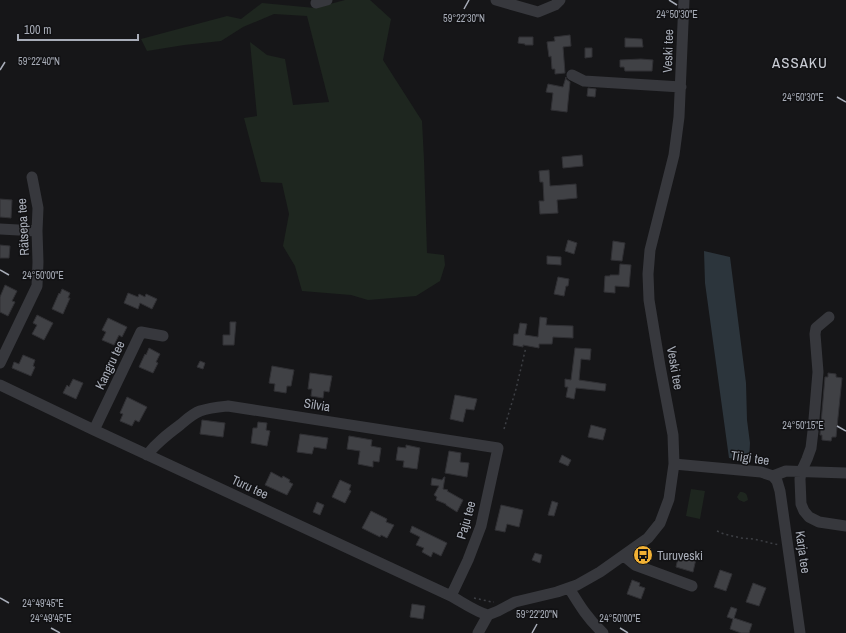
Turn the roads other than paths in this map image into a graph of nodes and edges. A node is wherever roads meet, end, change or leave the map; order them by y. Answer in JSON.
{"nodes":[{"id":1,"x":496,"y":0,"type":"edge"},
{"id":2,"x":560,"y":0,"type":"edge"},
{"id":3,"x":684,"y":0,"type":"edge"},
{"id":4,"x":572,"y":75,"type":"dead end"},
{"id":5,"x":681,"y":87,"type":"junction"},
{"id":6,"x":32,"y":177,"type":"dead end"},
{"id":7,"x":0,"y":228,"type":"edge"},
{"id":8,"x":37,"y":231,"type":"junction"},
{"id":9,"x":829,"y":317,"type":"dead end"},
{"id":10,"x":163,"y":336,"type":"dead end"},
{"id":11,"x":0,"y":363,"type":"edge"},
{"id":12,"x":0,"y":385,"type":"edge"},
{"id":13,"x":94,"y":430,"type":"junction"},
{"id":14,"x":498,"y":448,"type":"joint"},
{"id":15,"x":147,"y":455,"type":"junction"},
{"id":16,"x":674,"y":464,"type":"junction"},
{"id":17,"x":801,"y":472,"type":"junction"},
{"id":18,"x":846,"y":473,"type":"edge"},
{"id":19,"x":773,"y":476,"type":"junction"},
{"id":20,"x":846,"y":526,"type":"edge"},
{"id":21,"x":624,"y":556,"type":"junction"},
{"id":22,"x":692,"y":586,"type":"dead end"},
{"id":23,"x":569,"y":588,"type":"junction"},
{"id":24,"x":451,"y":596,"type":"junction"},
{"id":25,"x":488,"y":615,"type":"junction"},
{"id":26,"x":478,"y":633,"type":"edge"},
{"id":27,"x":603,"y":633,"type":"edge"},
{"id":28,"x":800,"y":633,"type":"edge"}],
"edges":[{"from":1,"to":2,"type":"street"},
{"from":3,"to":5,"type":"street","name":"Veski tee"},
{"from":4,"to":5,"type":"street"},
{"from":5,"to":16,"type":"street","name":"Veski tee"},
{"from":6,"to":8,"type":"street","name":"Rätsepa tee"},
{"from":7,"to":8,"type":"street"},
{"from":8,"to":11,"type":"street","name":"Rätsepa tee"},
{"from":9,"to":17,"type":"street"},
{"from":10,"to":13,"type":"street","name":"Kangru tee"},
{"from":12,"to":13,"type":"street","name":"Turu tee"},
{"from":13,"to":15,"type":"street","name":"Turu tee"},
{"from":14,"to":15,"type":"street","name":"Silvia"},
{"from":14,"to":24,"type":"street","name":"Paju tee"},
{"from":15,"to":24,"type":"street","name":"Turu tee"},
{"from":16,"to":19,"type":"street","name":"Tiigi tee"},
{"from":16,"to":21,"type":"street","name":"Veski tee"},
{"from":17,"to":18,"type":"street","name":"Tiigi tee"},
{"from":17,"to":19,"type":"street","name":"Tiigi tee"},
{"from":17,"to":20,"type":"street"},
{"from":19,"to":28,"type":"street","name":"Karja tee"},
{"from":21,"to":22,"type":"street"},
{"from":21,"to":23,"type":"street","name":"Veski tee"},
{"from":23,"to":25,"type":"street","name":"Veski tee"},
{"from":23,"to":27,"type":"street"},
{"from":24,"to":25,"type":"street","name":"Turu tee"},
{"from":25,"to":26,"type":"street"}]}
